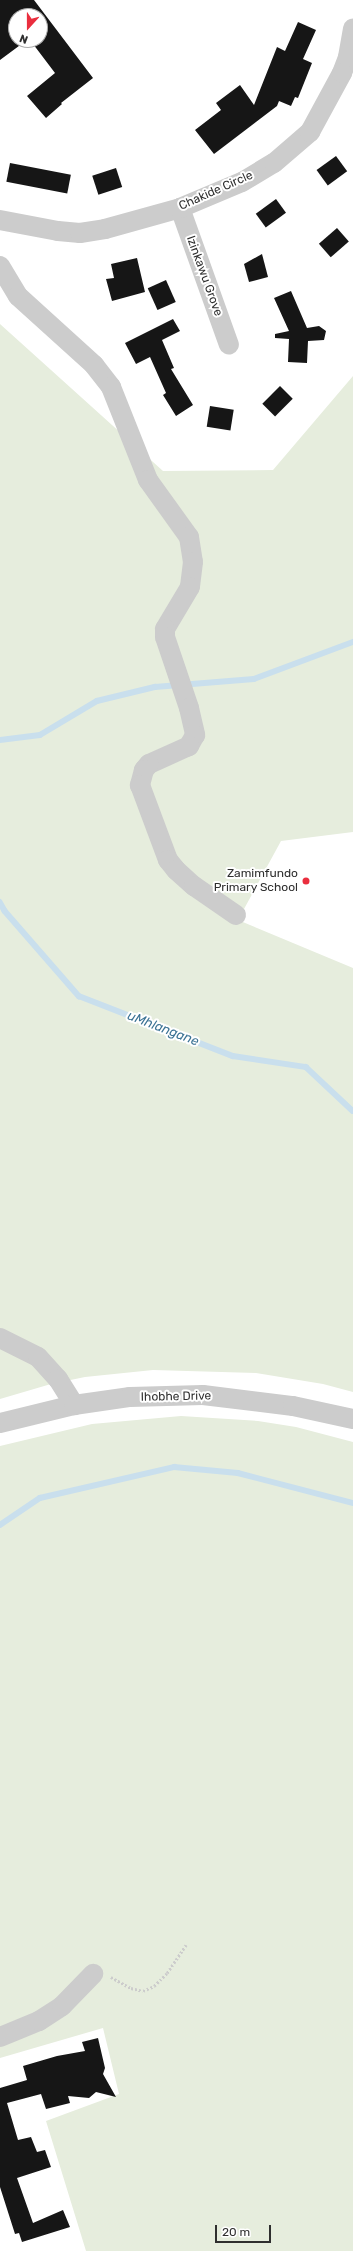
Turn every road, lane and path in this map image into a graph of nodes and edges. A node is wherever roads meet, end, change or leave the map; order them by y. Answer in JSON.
{"nodes":[{"id":1,"x":353,"y":28,"type":"edge"},
{"id":2,"x":180,"y":208,"type":"junction"},
{"id":3,"x":0,"y":220,"type":"edge"},
{"id":4,"x":0,"y":266,"type":"edge"},
{"id":5,"x":229,"y":345,"type":"dead end"},
{"id":6,"x":236,"y":915,"type":"dead end"},
{"id":7,"x":0,"y":1338,"type":"edge"},
{"id":8,"x":74,"y":1405,"type":"junction"},
{"id":9,"x":353,"y":1419,"type":"edge"},
{"id":10,"x":0,"y":1423,"type":"edge"},
{"id":11,"x":186,"y":1945,"type":"dead end"},
{"id":12,"x":93,"y":1974,"type":"joint"},
{"id":13,"x":0,"y":2037,"type":"edge"}],
"edges":[{"from":1,"to":2,"type":"street","name":"Chakide Circle"},
{"from":2,"to":3,"type":"street","name":"Chakide Circle"},
{"from":2,"to":5,"type":"street","name":"Izinkawu Grove"},
{"from":4,"to":6,"type":"street"},
{"from":7,"to":8,"type":"street"},
{"from":8,"to":9,"type":"street","name":"Ihobhe Drive"},
{"from":8,"to":10,"type":"street","name":"Ihobhe Drive"},
{"from":11,"to":12,"type":"path"},
{"from":12,"to":13,"type":"street"}]}
